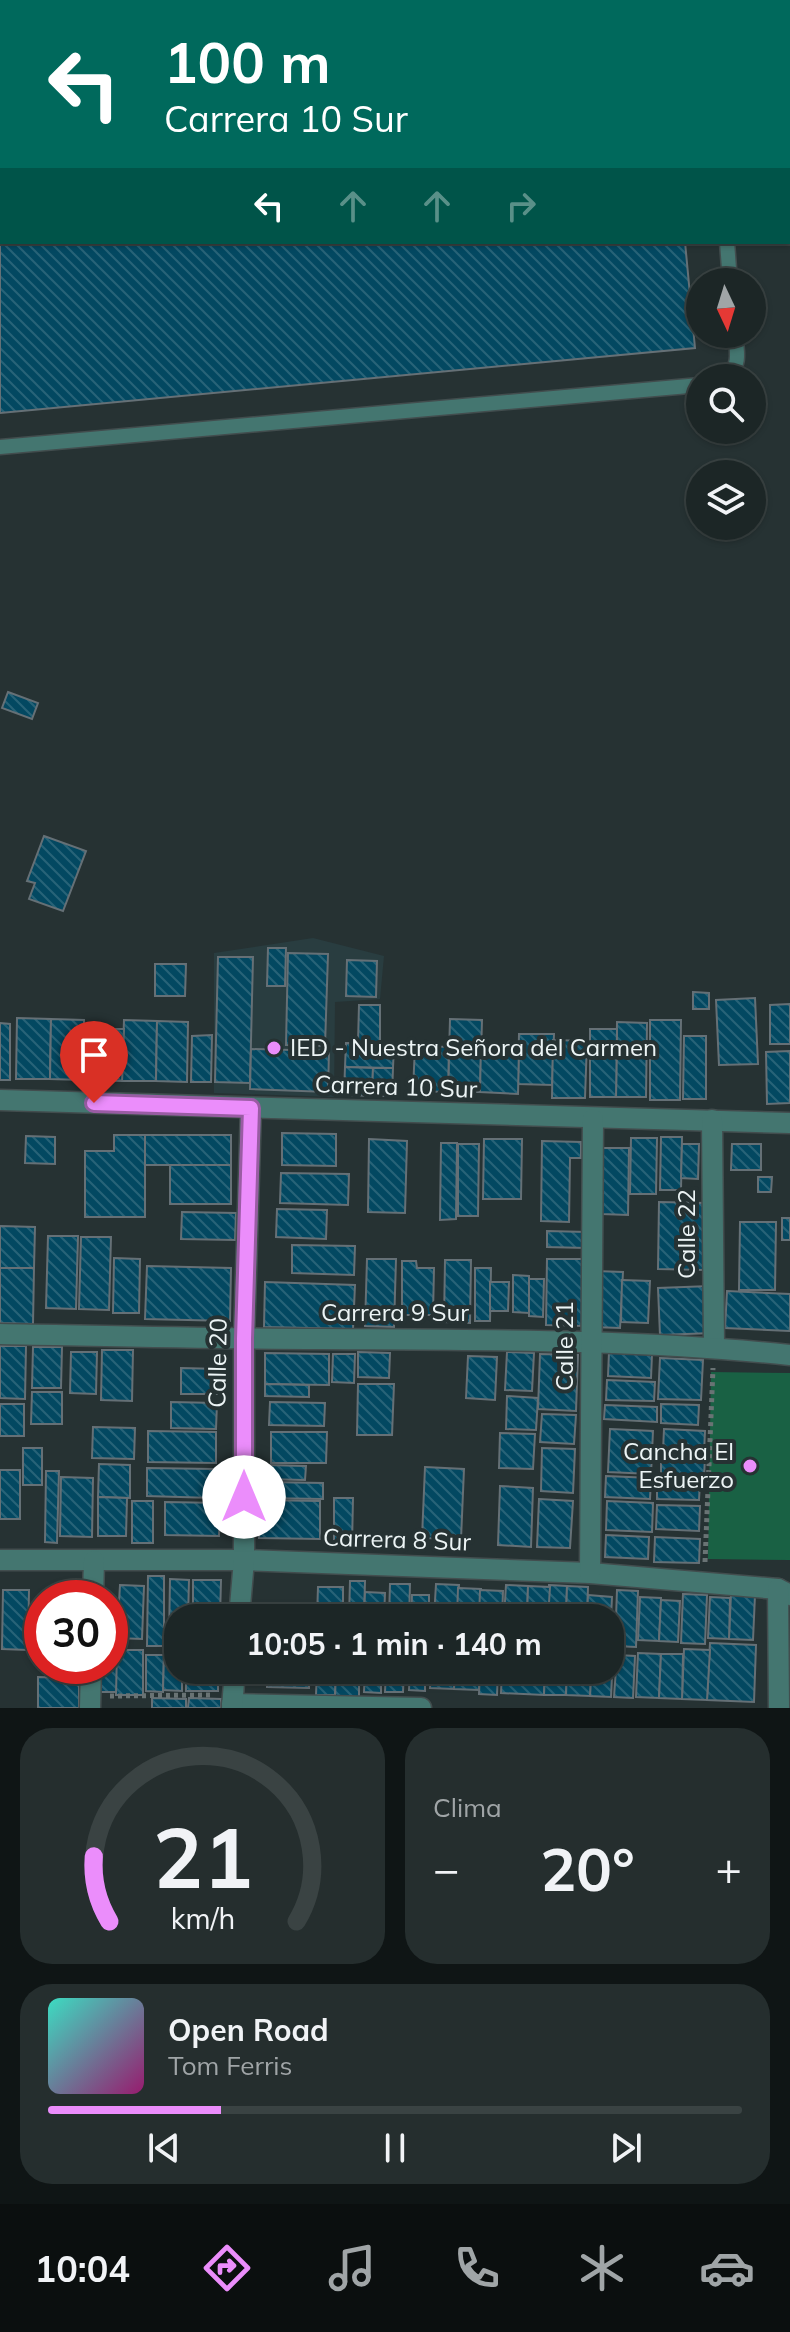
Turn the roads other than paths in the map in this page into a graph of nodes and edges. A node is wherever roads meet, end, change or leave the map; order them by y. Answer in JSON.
{"nodes":[{"id":1,"x":727,"y":244,"type":"edge"},
{"id":2,"x":729,"y":268,"type":"edge"},
{"id":3,"x":686,"y":386,"type":"edge"},
{"id":4,"x":0,"y":447,"type":"edge"},
{"id":5,"x":0,"y":1100,"type":"edge"},
{"id":6,"x":251,"y":1108,"type":"junction"},
{"id":7,"x":593,"y":1119,"type":"junction"},
{"id":8,"x":712,"y":1120,"type":"junction"},
{"id":9,"x":790,"y":1123,"type":"edge"},
{"id":10,"x":0,"y":1334,"type":"edge"},
{"id":11,"x":244,"y":1339,"type":"junction"},
{"id":12,"x":591,"y":1342,"type":"junction"},
{"id":13,"x":714,"y":1347,"type":"junction"},
{"id":14,"x":790,"y":1355,"type":"edge"},
{"id":15,"x":0,"y":1560,"type":"edge"},
{"id":16,"x":244,"y":1560,"type":"junction"},
{"id":17,"x":94,"y":1561,"type":"junction"},
{"id":18,"x":590,"y":1573,"type":"junction"},
{"id":19,"x":93,"y":1580,"type":"edge"},
{"id":20,"x":784,"y":1592,"type":"edge"},
{"id":21,"x":240,"y":1604,"type":"edge"},
{"id":22,"x":233,"y":1702,"type":"edge"},
{"id":23,"x":421,"y":1708,"type":"edge"},
{"id":24,"x":779,"y":1708,"type":"edge"}],
"edges":[{"from":1,"to":2,"type":"lane"},
{"from":3,"to":4,"type":"lane"},
{"from":5,"to":6,"type":"street","name":"Carrera 10 Sur"},
{"from":6,"to":7,"type":"street","name":"Carrera 10 Sur"},
{"from":6,"to":11,"type":"street","name":"Calle 20"},
{"from":7,"to":8,"type":"street","name":"Carrera 10 Sur"},
{"from":7,"to":12,"type":"street","name":"Calle 21"},
{"from":8,"to":9,"type":"street","name":"Carrera 10 Sur"},
{"from":8,"to":13,"type":"street","name":"Calle 22"},
{"from":10,"to":11,"type":"street","name":"Carrera 9 Sur"},
{"from":11,"to":12,"type":"street","name":"Carrera 9 Sur"},
{"from":11,"to":16,"type":"street","name":"Calle 20"},
{"from":12,"to":13,"type":"street","name":"Carrera 9 Sur"},
{"from":12,"to":18,"type":"street","name":"Calle 21"},
{"from":13,"to":14,"type":"street","name":"Carrera 9 Sur"},
{"from":15,"to":17,"type":"street","name":"Carrera 8 Sur"},
{"from":16,"to":17,"type":"street","name":"Carrera 8 Sur"},
{"from":16,"to":18,"type":"street","name":"Carrera 8 Sur"},
{"from":16,"to":21,"type":"street","name":"Calle 20"},
{"from":17,"to":19,"type":"street"},
{"from":18,"to":20,"type":"street","name":"Carrera 8 Sur"},
{"from":20,"to":24,"type":"street"},
{"from":22,"to":23,"type":"street"}]}
